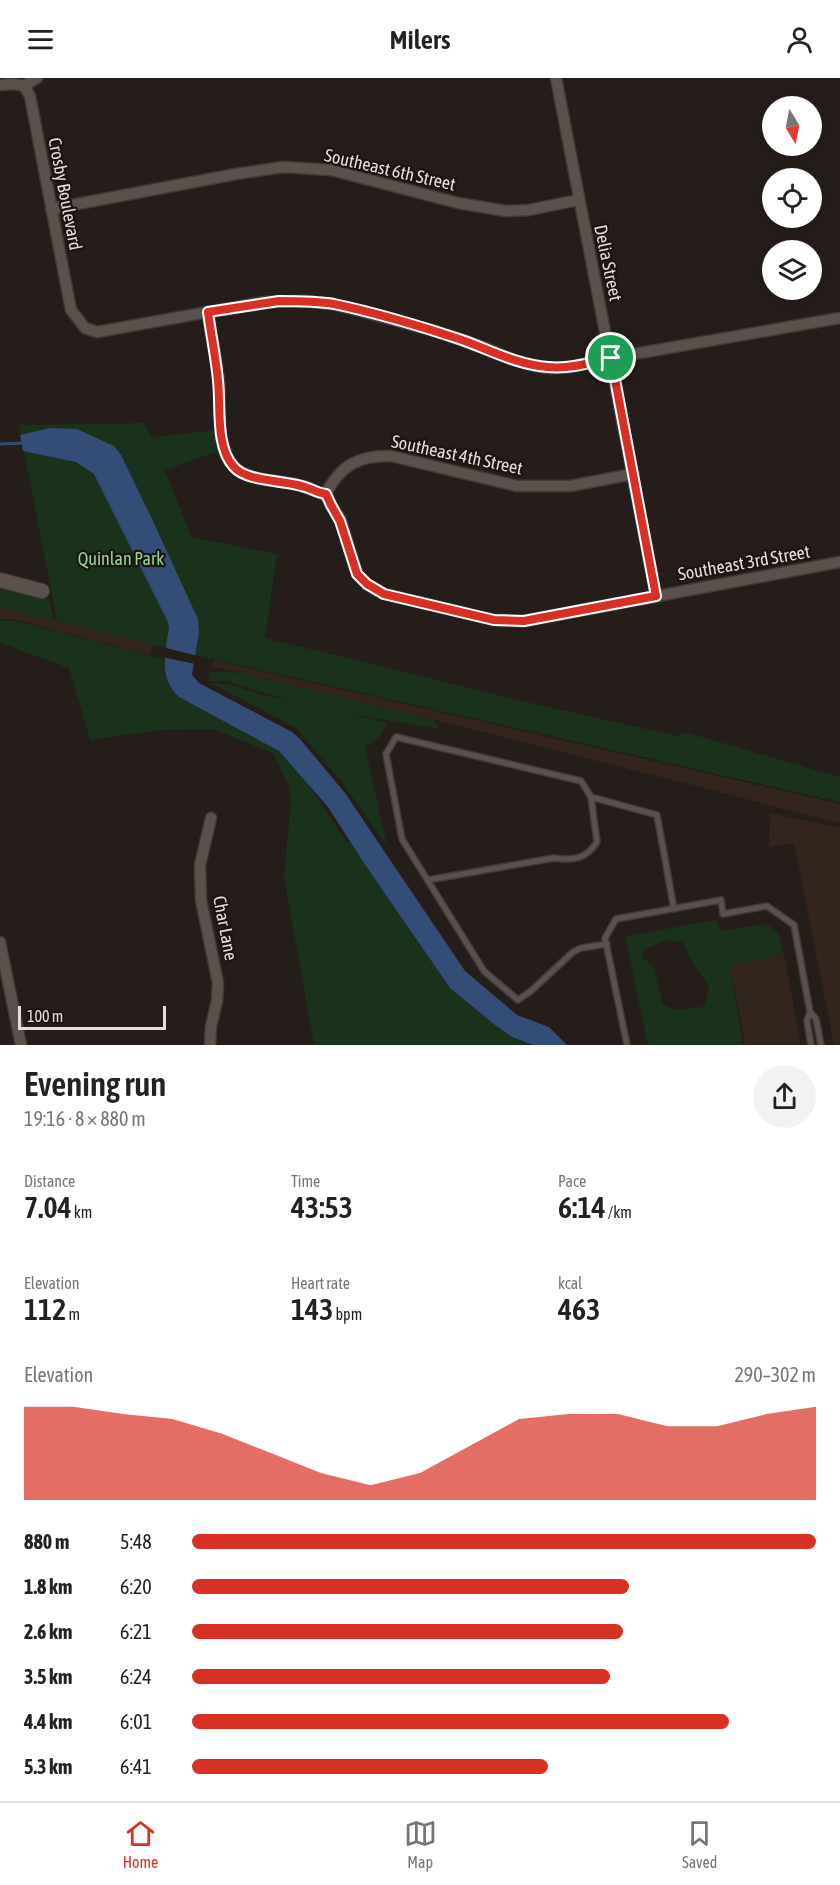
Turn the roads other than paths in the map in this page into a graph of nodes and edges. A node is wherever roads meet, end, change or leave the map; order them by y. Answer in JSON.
{"nodes":[{"id":1,"x":37,"y":78,"type":"edge"},
{"id":2,"x":556,"y":78,"type":"edge"},
{"id":3,"x":0,"y":86,"type":"edge"},
{"id":4,"x":24,"y":86,"type":"junction"},
{"id":5,"x":578,"y":200,"type":"junction"},
{"id":6,"x":51,"y":209,"type":"junction"},
{"id":7,"x":208,"y":312,"type":"junction"},
{"id":8,"x":840,"y":318,"type":"edge"},
{"id":9,"x":611,"y":358,"type":"junction"},
{"id":10,"x":633,"y":474,"type":"junction"},
{"id":11,"x":326,"y":494,"type":"junction"},
{"id":12,"x":840,"y":562,"type":"edge"},
{"id":13,"x":0,"y":580,"type":"edge"},
{"id":14,"x":42,"y":591,"type":"dead end"},
{"id":15,"x":656,"y":596,"type":"junction"},
{"id":16,"x":591,"y":797,"type":"junction"},
{"id":17,"x":211,"y":818,"type":"dead end"},
{"id":18,"x":428,"y":880,"type":"junction"},
{"id":19,"x":674,"y":909,"type":"junction"},
{"id":20,"x":0,"y":942,"type":"edge"},
{"id":21,"x":607,"y":944,"type":"junction"},
{"id":22,"x":810,"y":1012,"type":"junction"},
{"id":23,"x":21,"y":1045,"type":"edge"},
{"id":24,"x":210,"y":1045,"type":"edge"},
{"id":25,"x":627,"y":1045,"type":"edge"},
{"id":26,"x":811,"y":1045,"type":"edge"},
{"id":27,"x":821,"y":1045,"type":"edge"}],
"edges":[{"from":1,"to":4,"type":"street"},
{"from":2,"to":5,"type":"street","name":"Delia Street"},
{"from":3,"to":4,"type":"street"},
{"from":4,"to":6,"type":"street","name":"Crosby Boulevard"},
{"from":5,"to":6,"type":"street","name":"Southeast 6th Street"},
{"from":5,"to":9,"type":"street","name":"Delia Street"},
{"from":6,"to":7,"type":"street","name":"Crosby Boulevard"},
{"from":7,"to":9,"type":"street"},
{"from":7,"to":11,"type":"street"},
{"from":8,"to":9,"type":"street"},
{"from":9,"to":10,"type":"street","name":"Delia Street"},
{"from":10,"to":11,"type":"street","name":"Southeast 4th Street"},
{"from":10,"to":15,"type":"street","name":"Delia Street"},
{"from":11,"to":15,"type":"street","name":"Southeast 3rd Street"},
{"from":12,"to":15,"type":"street","name":"Southeast 3rd Street"},
{"from":13,"to":14,"type":"street"},
{"from":16,"to":18,"type":"lane"},
{"from":16,"to":18,"type":"lane"},
{"from":16,"to":19,"type":"lane"},
{"from":17,"to":24,"type":"street","name":"Char Lane"},
{"from":18,"to":21,"type":"lane"},
{"from":19,"to":21,"type":"lane"},
{"from":19,"to":22,"type":"lane"},
{"from":20,"to":23,"type":"street"},
{"from":21,"to":25,"type":"lane"},
{"from":22,"to":26,"type":"lane"},
{"from":22,"to":27,"type":"lane"}]}
